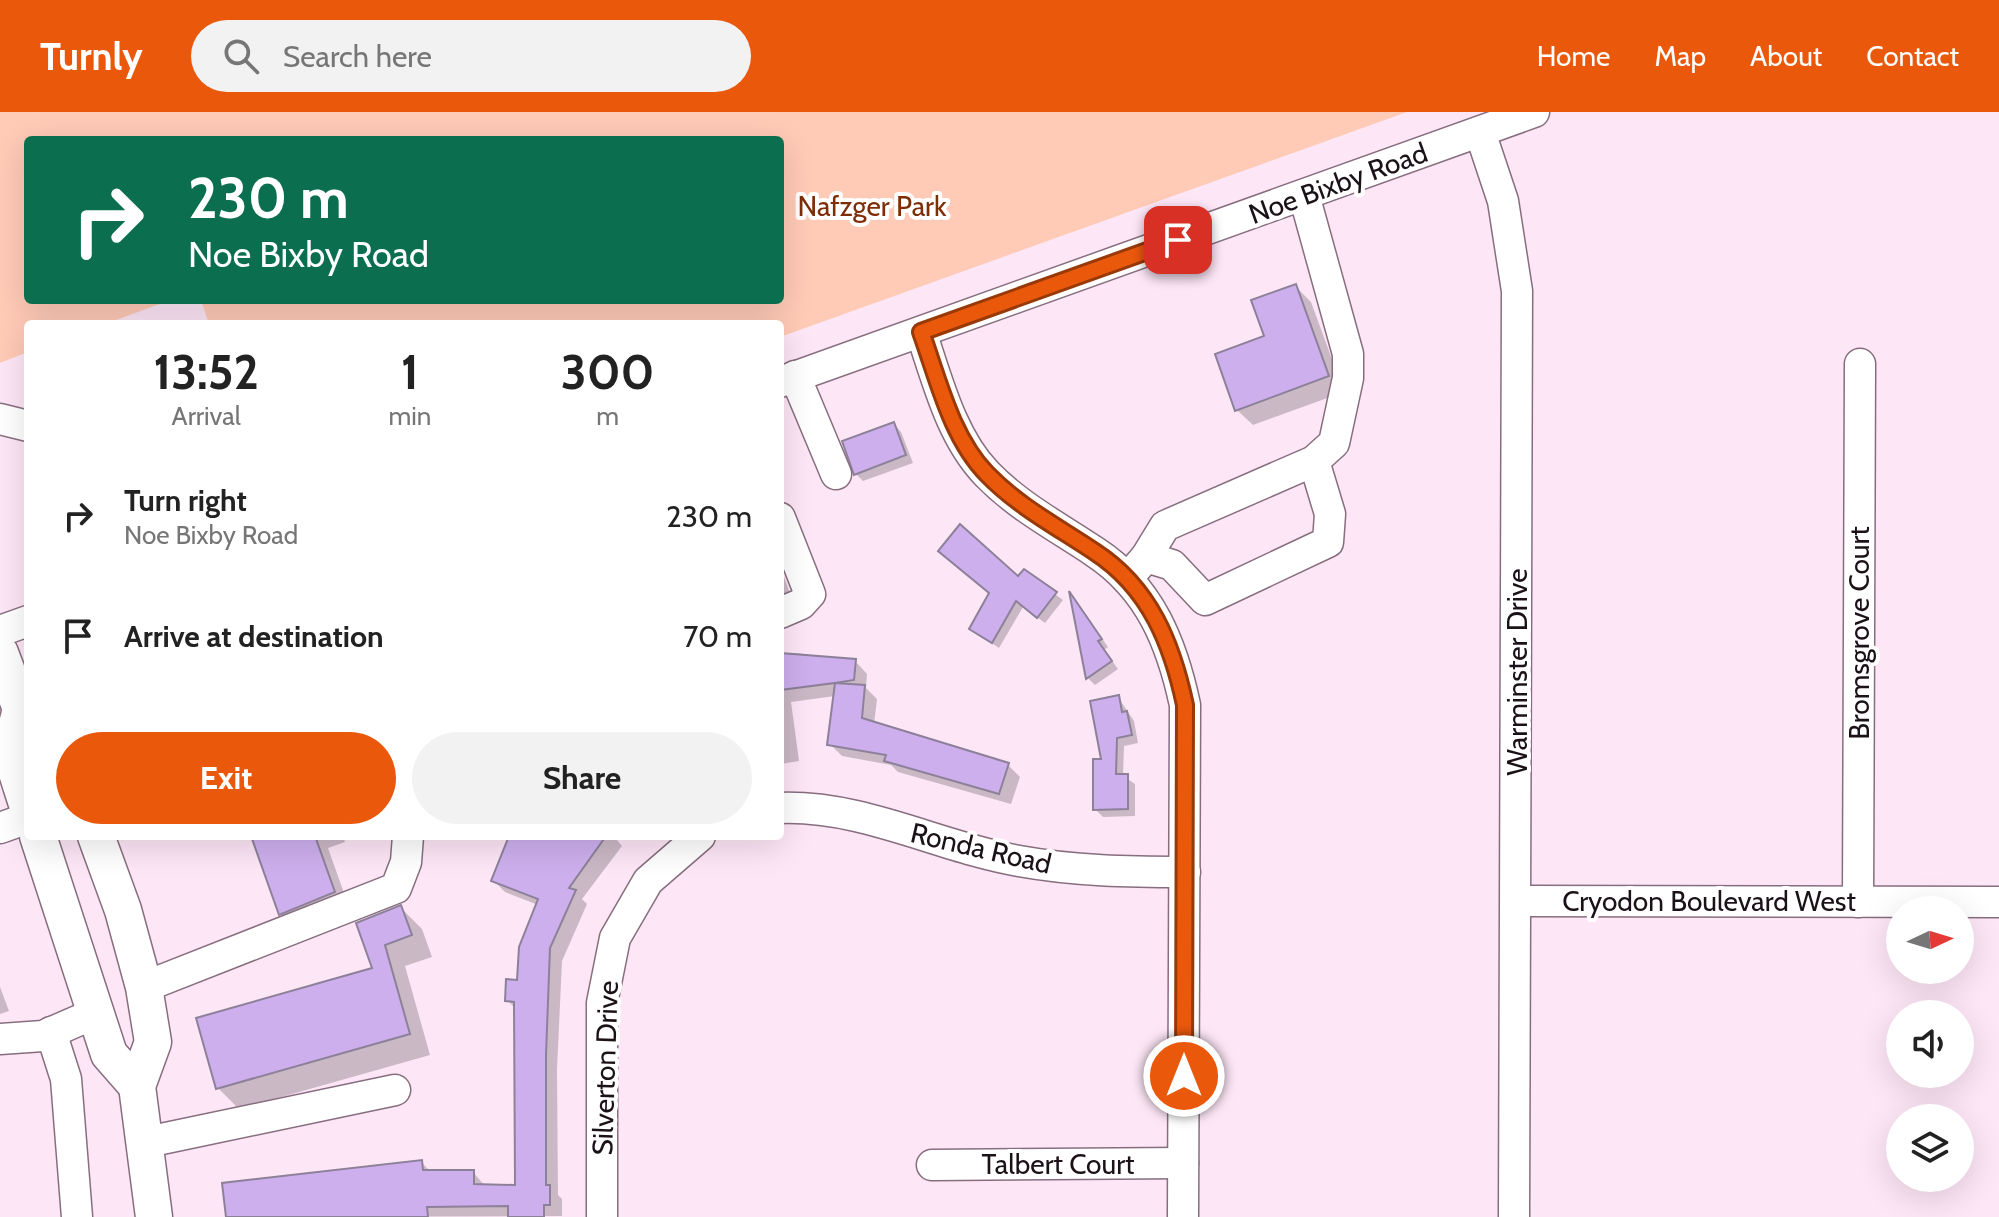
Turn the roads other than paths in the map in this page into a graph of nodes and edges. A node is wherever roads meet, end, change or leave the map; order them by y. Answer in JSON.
{"nodes":[{"id":1,"x":1534,"y":112,"type":"edge"},
{"id":2,"x":1480,"y":132,"type":"junction"},
{"id":3,"x":1304,"y":195,"type":"junction"},
{"id":4,"x":921,"y":332,"type":"junction"},
{"id":5,"x":1860,"y":364,"type":"dead end"},
{"id":6,"x":788,"y":379,"type":"edge"},
{"id":7,"x":0,"y":419,"type":"edge"},
{"id":8,"x":24,"y":425,"type":"edge"},
{"id":9,"x":1314,"y":461,"type":"junction"},
{"id":10,"x":836,"y":474,"type":"dead end"},
{"id":11,"x":784,"y":528,"type":"edge"},
{"id":12,"x":1136,"y":568,"type":"junction"},
{"id":13,"x":784,"y":611,"type":"edge"},
{"id":14,"x":24,"y":622,"type":"edge"},
{"id":15,"x":0,"y":631,"type":"edge"},
{"id":16,"x":9,"y":668,"type":"edge"},
{"id":17,"x":24,"y":711,"type":"edge"},
{"id":18,"x":24,"y":795,"type":"edge"},
{"id":19,"x":784,"y":808,"type":"edge"},
{"id":20,"x":24,"y":819,"type":"edge"},
{"id":21,"x":0,"y":828,"type":"edge"},
{"id":22,"x":39,"y":840,"type":"edge"},
{"id":23,"x":97,"y":840,"type":"edge"},
{"id":24,"x":408,"y":840,"type":"edge"},
{"id":25,"x":695,"y":840,"type":"edge"},
{"id":26,"x":1185,"y":872,"type":"junction"},
{"id":27,"x":1516,"y":901,"type":"junction"},
{"id":28,"x":1858,"y":902,"type":"junction"},
{"id":29,"x":1999,"y":902,"type":"edge"},
{"id":30,"x":144,"y":987,"type":"junction"},
{"id":31,"x":98,"y":1012,"type":"junction"},
{"id":32,"x":51,"y":1032,"type":"junction"},
{"id":33,"x":0,"y":1039,"type":"edge"},
{"id":34,"x":137,"y":1086,"type":"junction"},
{"id":35,"x":395,"y":1090,"type":"dead end"},
{"id":36,"x":147,"y":1142,"type":"junction"},
{"id":37,"x":1183,"y":1163,"type":"junction"},
{"id":38,"x":932,"y":1165,"type":"dead end"},
{"id":39,"x":77,"y":1217,"type":"edge"},
{"id":40,"x":154,"y":1217,"type":"edge"},
{"id":41,"x":602,"y":1217,"type":"edge"},
{"id":42,"x":1183,"y":1217,"type":"edge"},
{"id":43,"x":1514,"y":1217,"type":"edge"}],
"edges":[{"from":1,"to":2,"type":"street","name":"Noe Bixby Road"},
{"from":2,"to":3,"type":"street","name":"Noe Bixby Road"},
{"from":2,"to":27,"type":"street","name":"Warminster Drive"},
{"from":3,"to":4,"type":"street","name":"Noe Bixby Road"},
{"from":3,"to":9,"type":"street"},
{"from":4,"to":6,"type":"street","name":"Noe Bixby Road"},
{"from":4,"to":12,"type":"street"},
{"from":5,"to":28,"type":"street","name":"Bromsgrove Court"},
{"from":6,"to":10,"type":"street"},
{"from":7,"to":8,"type":"street"},
{"from":9,"to":12,"type":"street"},
{"from":9,"to":12,"type":"street"},
{"from":11,"to":13,"type":"street"},
{"from":12,"to":26,"type":"street"},
{"from":14,"to":15,"type":"street"},
{"from":16,"to":17,"type":"main road"},
{"from":17,"to":18,"type":"main road"},
{"from":19,"to":26,"type":"street","name":"Ronda Road"},
{"from":20,"to":21,"type":"street"},
{"from":22,"to":31,"type":"main road"},
{"from":23,"to":30,"type":"main road"},
{"from":24,"to":30,"type":"street"},
{"from":25,"to":41,"type":"street","name":"Silverton Drive"},
{"from":26,"to":37,"type":"street"},
{"from":27,"to":28,"type":"street","name":"Cryodon Boulevard West"},
{"from":27,"to":43,"type":"street","name":"Warminster Drive"},
{"from":28,"to":29,"type":"street","name":"Cryodon Boulevard West"},
{"from":30,"to":34,"type":"main road"},
{"from":31,"to":32,"type":"street"},
{"from":31,"to":34,"type":"main road"},
{"from":32,"to":33,"type":"street"},
{"from":32,"to":39,"type":"street"},
{"from":34,"to":36,"type":"main road"},
{"from":35,"to":36,"type":"street"},
{"from":36,"to":40,"type":"main road"},
{"from":37,"to":38,"type":"street","name":"Talbert Court"},
{"from":37,"to":42,"type":"street"}]}
